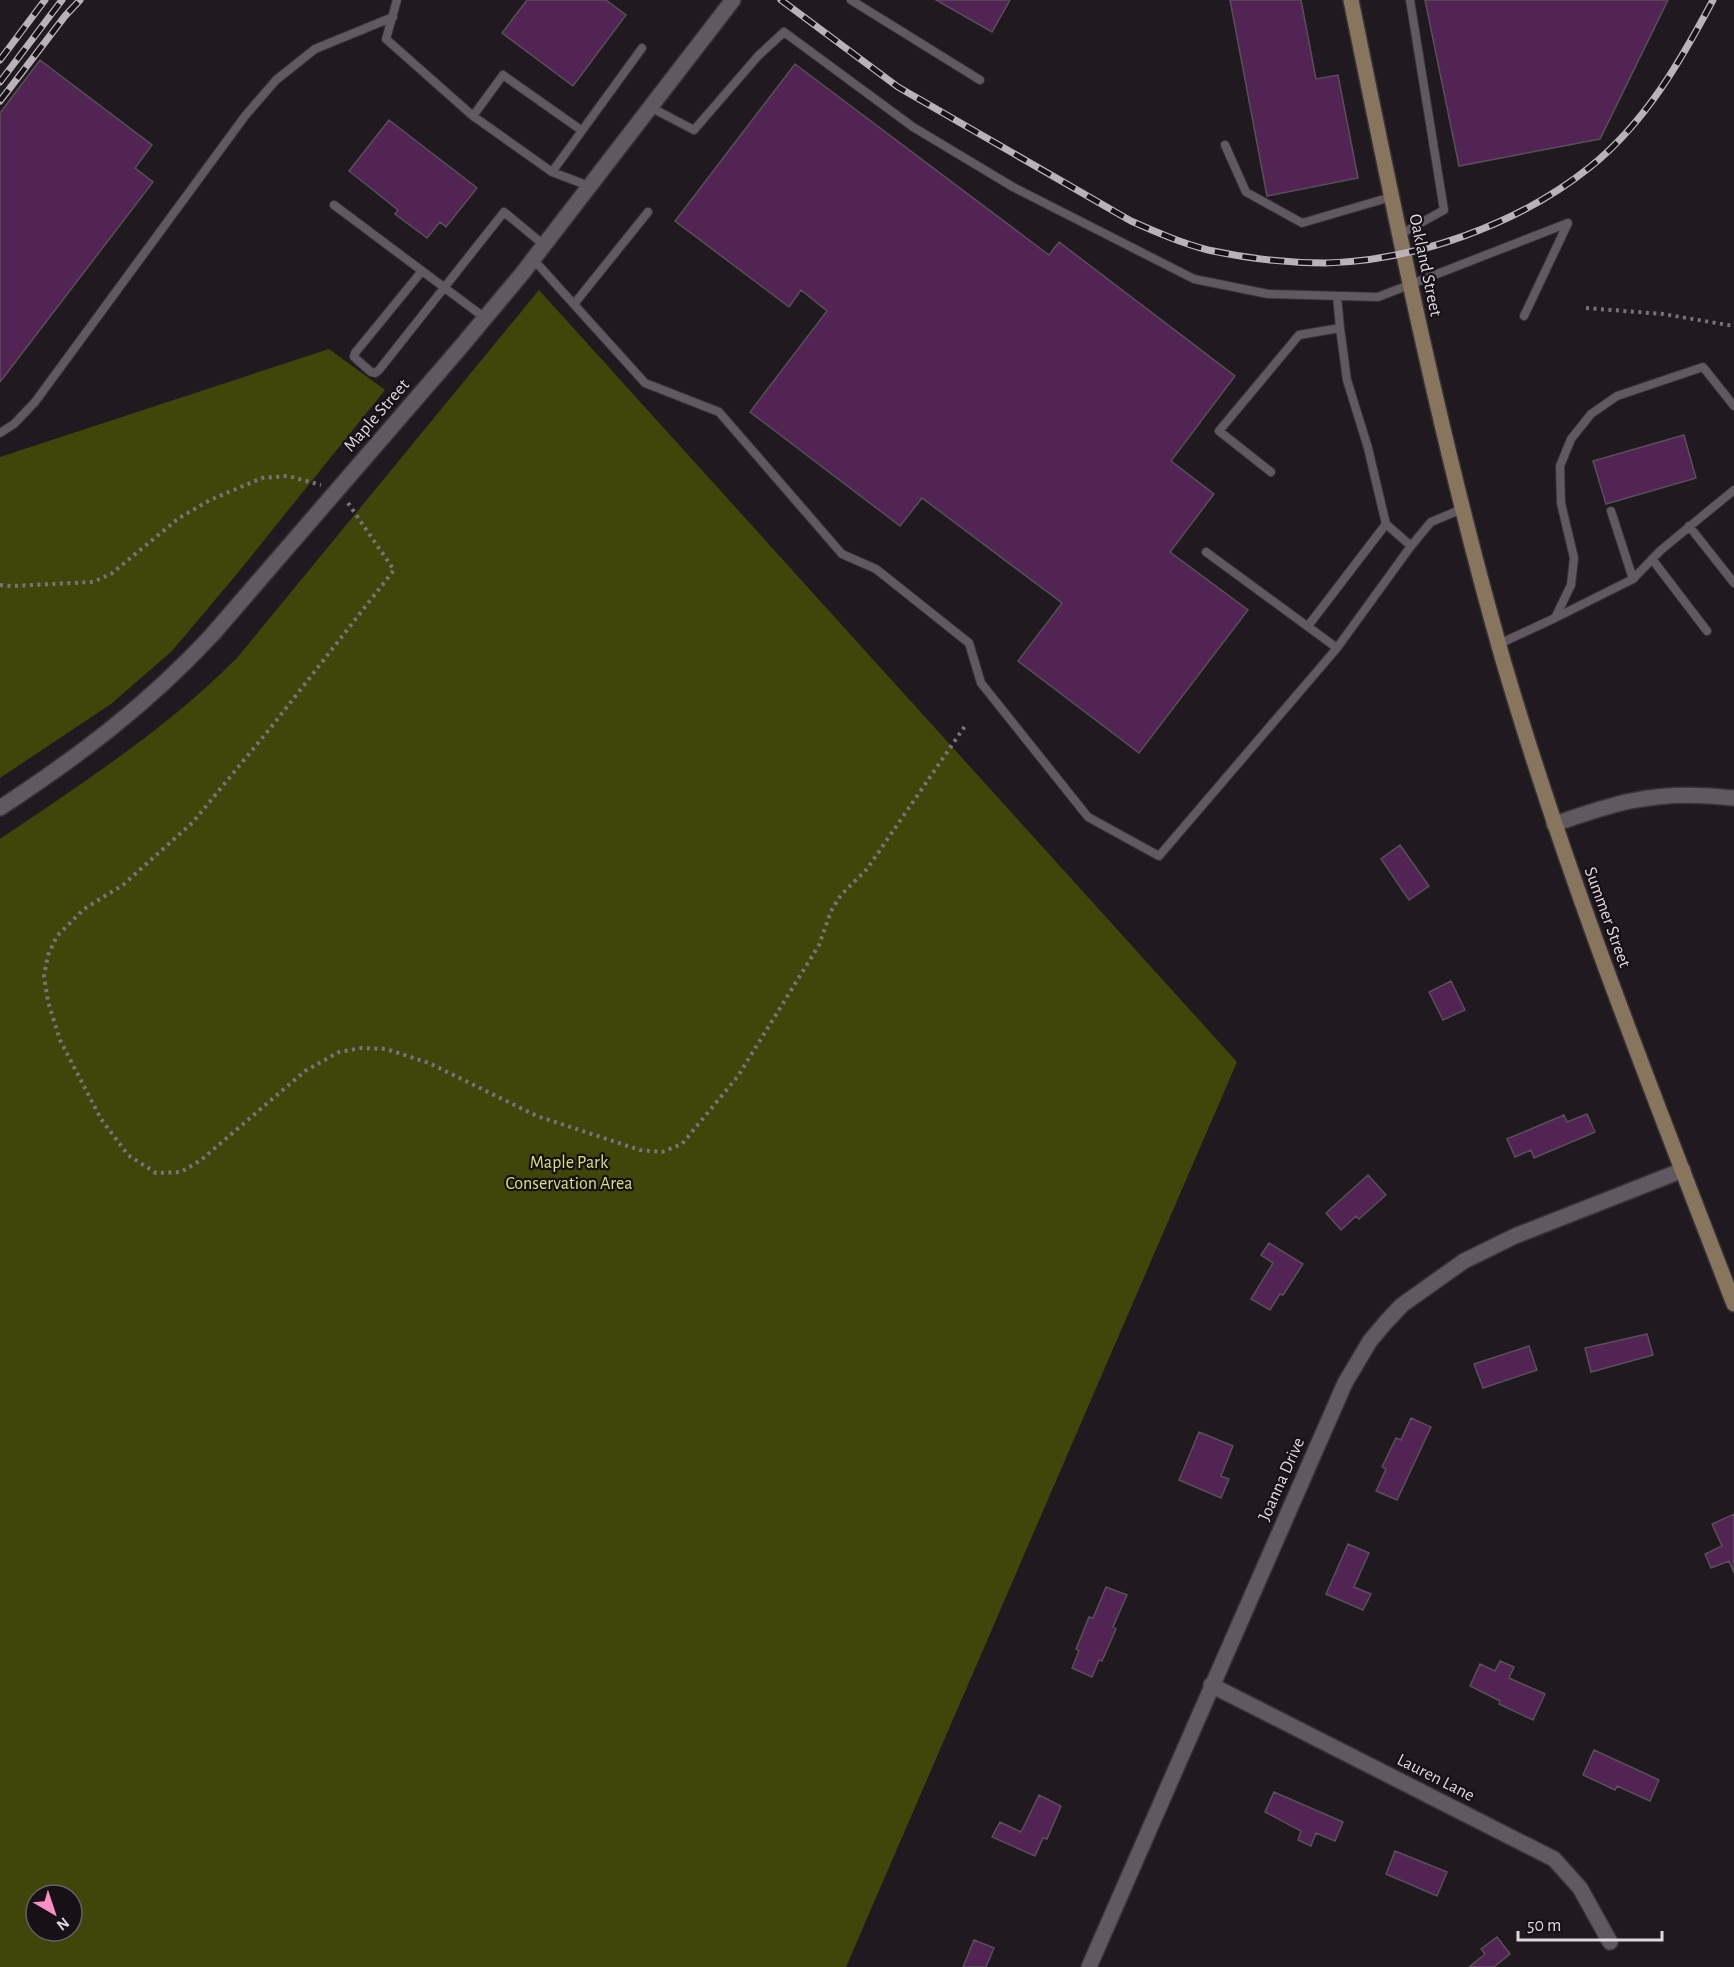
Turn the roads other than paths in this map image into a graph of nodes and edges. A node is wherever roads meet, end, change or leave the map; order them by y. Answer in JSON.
{"nodes":[{"id":1,"x":398,"y":0,"type":"edge"},
{"id":2,"x":851,"y":0,"type":"edge"},
{"id":3,"x":1351,"y":0,"type":"edge"},
{"id":4,"x":1410,"y":0,"type":"edge"},
{"id":5,"x":730,"y":1,"type":"edge"},
{"id":6,"x":393,"y":16,"type":"junction"},
{"id":7,"x":642,"y":48,"type":"dead end"},
{"id":8,"x":980,"y":81,"type":"dead end"},
{"id":9,"x":650,"y":107,"type":"junction"},
{"id":10,"x":473,"y":116,"type":"junction"},
{"id":11,"x":581,"y":130,"type":"junction"},
{"id":12,"x":1225,"y":145,"type":"dead end"},
{"id":13,"x":552,"y":172,"type":"junction"},
{"id":14,"x":589,"y":186,"type":"junction"},
{"id":15,"x":1391,"y":196,"type":"junction"},
{"id":16,"x":334,"y":205,"type":"dead end"},
{"id":17,"x":648,"y":212,"type":"dead end"},
{"id":18,"x":1399,"y":235,"type":"junction"},
{"id":19,"x":544,"y":245,"type":"junction"},
{"id":20,"x":533,"y":259,"type":"junction"},
{"id":21,"x":422,"y":272,"type":"junction"},
{"id":22,"x":1409,"y":284,"type":"junction"},
{"id":23,"x":443,"y":288,"type":"junction"},
{"id":24,"x":1337,"y":296,"type":"junction"},
{"id":25,"x":574,"y":304,"type":"junction"},
{"id":26,"x":1524,"y":316,"type":"dead end"},
{"id":27,"x":485,"y":318,"type":"junction"},
{"id":28,"x":1340,"y":328,"type":"junction"},
{"id":29,"x":1734,"y":406,"type":"edge"},
{"id":30,"x":0,"y":433,"type":"edge"},
{"id":31,"x":1271,"y":472,"type":"dead end"},
{"id":32,"x":1733,"y":494,"type":"edge"},
{"id":33,"x":1462,"y":509,"type":"junction"},
{"id":34,"x":1611,"y":511,"type":"dead end"},
{"id":35,"x":1386,"y":524,"type":"junction"},
{"id":36,"x":1689,"y":526,"type":"junction"},
{"id":37,"x":1469,"y":537,"type":"joint"},
{"id":38,"x":1411,"y":546,"type":"junction"},
{"id":39,"x":1206,"y":552,"type":"dead end"},
{"id":40,"x":1652,"y":559,"type":"junction"},
{"id":41,"x":1634,"y":579,"type":"junction"},
{"id":42,"x":1734,"y":583,"type":"edge"},
{"id":43,"x":1556,"y":618,"type":"junction"},
{"id":44,"x":1308,"y":626,"type":"junction"},
{"id":45,"x":1707,"y":631,"type":"dead end"},
{"id":46,"x":1499,"y":644,"type":"junction"},
{"id":47,"x":1336,"y":648,"type":"junction"},
{"id":48,"x":1734,"y":798,"type":"edge"},
{"id":49,"x":0,"y":808,"type":"edge"},
{"id":50,"x":1554,"y":824,"type":"junction"},
{"id":51,"x":1683,"y":1170,"type":"junction"},
{"id":52,"x":1734,"y":1304,"type":"edge"},
{"id":53,"x":1211,"y":1685,"type":"junction"},
{"id":54,"x":1610,"y":1942,"type":"dead end"},
{"id":55,"x":1089,"y":1967,"type":"edge"}],
"edges":[{"from":1,"to":6,"type":"lane"},
{"from":2,"to":8,"type":"lane"},
{"from":3,"to":15,"type":"main road","name":"Oakland Street"},
{"from":4,"to":18,"type":"lane"},
{"from":5,"to":9,"type":"street","name":"Maple Street"},
{"from":6,"to":10,"type":"lane"},
{"from":6,"to":30,"type":"lane"},
{"from":7,"to":11,"type":"lane"},
{"from":9,"to":14,"type":"street","name":"Maple Street"},
{"from":9,"to":24,"type":"lane"},
{"from":10,"to":11,"type":"lane"},
{"from":10,"to":13,"type":"lane"},
{"from":11,"to":13,"type":"lane"},
{"from":12,"to":15,"type":"lane"},
{"from":13,"to":14,"type":"lane"},
{"from":14,"to":19,"type":"street","name":"Maple Street"},
{"from":15,"to":18,"type":"main road","name":"Oakland Street"},
{"from":16,"to":21,"type":"lane"},
{"from":17,"to":25,"type":"lane"},
{"from":18,"to":22,"type":"main road","name":"Oakland Street"},
{"from":19,"to":20,"type":"street","name":"Maple Street"},
{"from":19,"to":23,"type":"lane"},
{"from":20,"to":25,"type":"lane"},
{"from":20,"to":27,"type":"street","name":"Maple Street"},
{"from":21,"to":23,"type":"lane"},
{"from":21,"to":23,"type":"lane"},
{"from":22,"to":24,"type":"lane"},
{"from":22,"to":26,"type":"lane"},
{"from":22,"to":33,"type":"main road","name":"Oakland Street"},
{"from":23,"to":27,"type":"lane"},
{"from":24,"to":28,"type":"lane"},
{"from":25,"to":47,"type":"lane"},
{"from":27,"to":49,"type":"street","name":"Maple Street"},
{"from":28,"to":31,"type":"lane"},
{"from":28,"to":35,"type":"lane"},
{"from":29,"to":43,"type":"lane"},
{"from":32,"to":36,"type":"lane"},
{"from":33,"to":37,"type":"main road","name":"Oakland Street"},
{"from":33,"to":38,"type":"lane"},
{"from":34,"to":41,"type":"lane"},
{"from":35,"to":38,"type":"lane"},
{"from":35,"to":44,"type":"lane"},
{"from":36,"to":40,"type":"lane"},
{"from":36,"to":42,"type":"lane"},
{"from":37,"to":46,"type":"main road","name":"Summer Street"},
{"from":38,"to":47,"type":"lane"},
{"from":39,"to":44,"type":"lane"},
{"from":40,"to":41,"type":"lane"},
{"from":40,"to":45,"type":"lane"},
{"from":41,"to":43,"type":"lane"},
{"from":43,"to":46,"type":"lane"},
{"from":44,"to":47,"type":"lane"},
{"from":46,"to":50,"type":"main road","name":"Summer Street"},
{"from":48,"to":50,"type":"street"},
{"from":50,"to":51,"type":"main road","name":"Summer Street"},
{"from":51,"to":52,"type":"main road","name":"Summer Street"},
{"from":51,"to":53,"type":"street","name":"Joanna Drive"},
{"from":53,"to":54,"type":"street","name":"Lauren Lane"},
{"from":53,"to":55,"type":"street","name":"Joanna Drive"}]}
